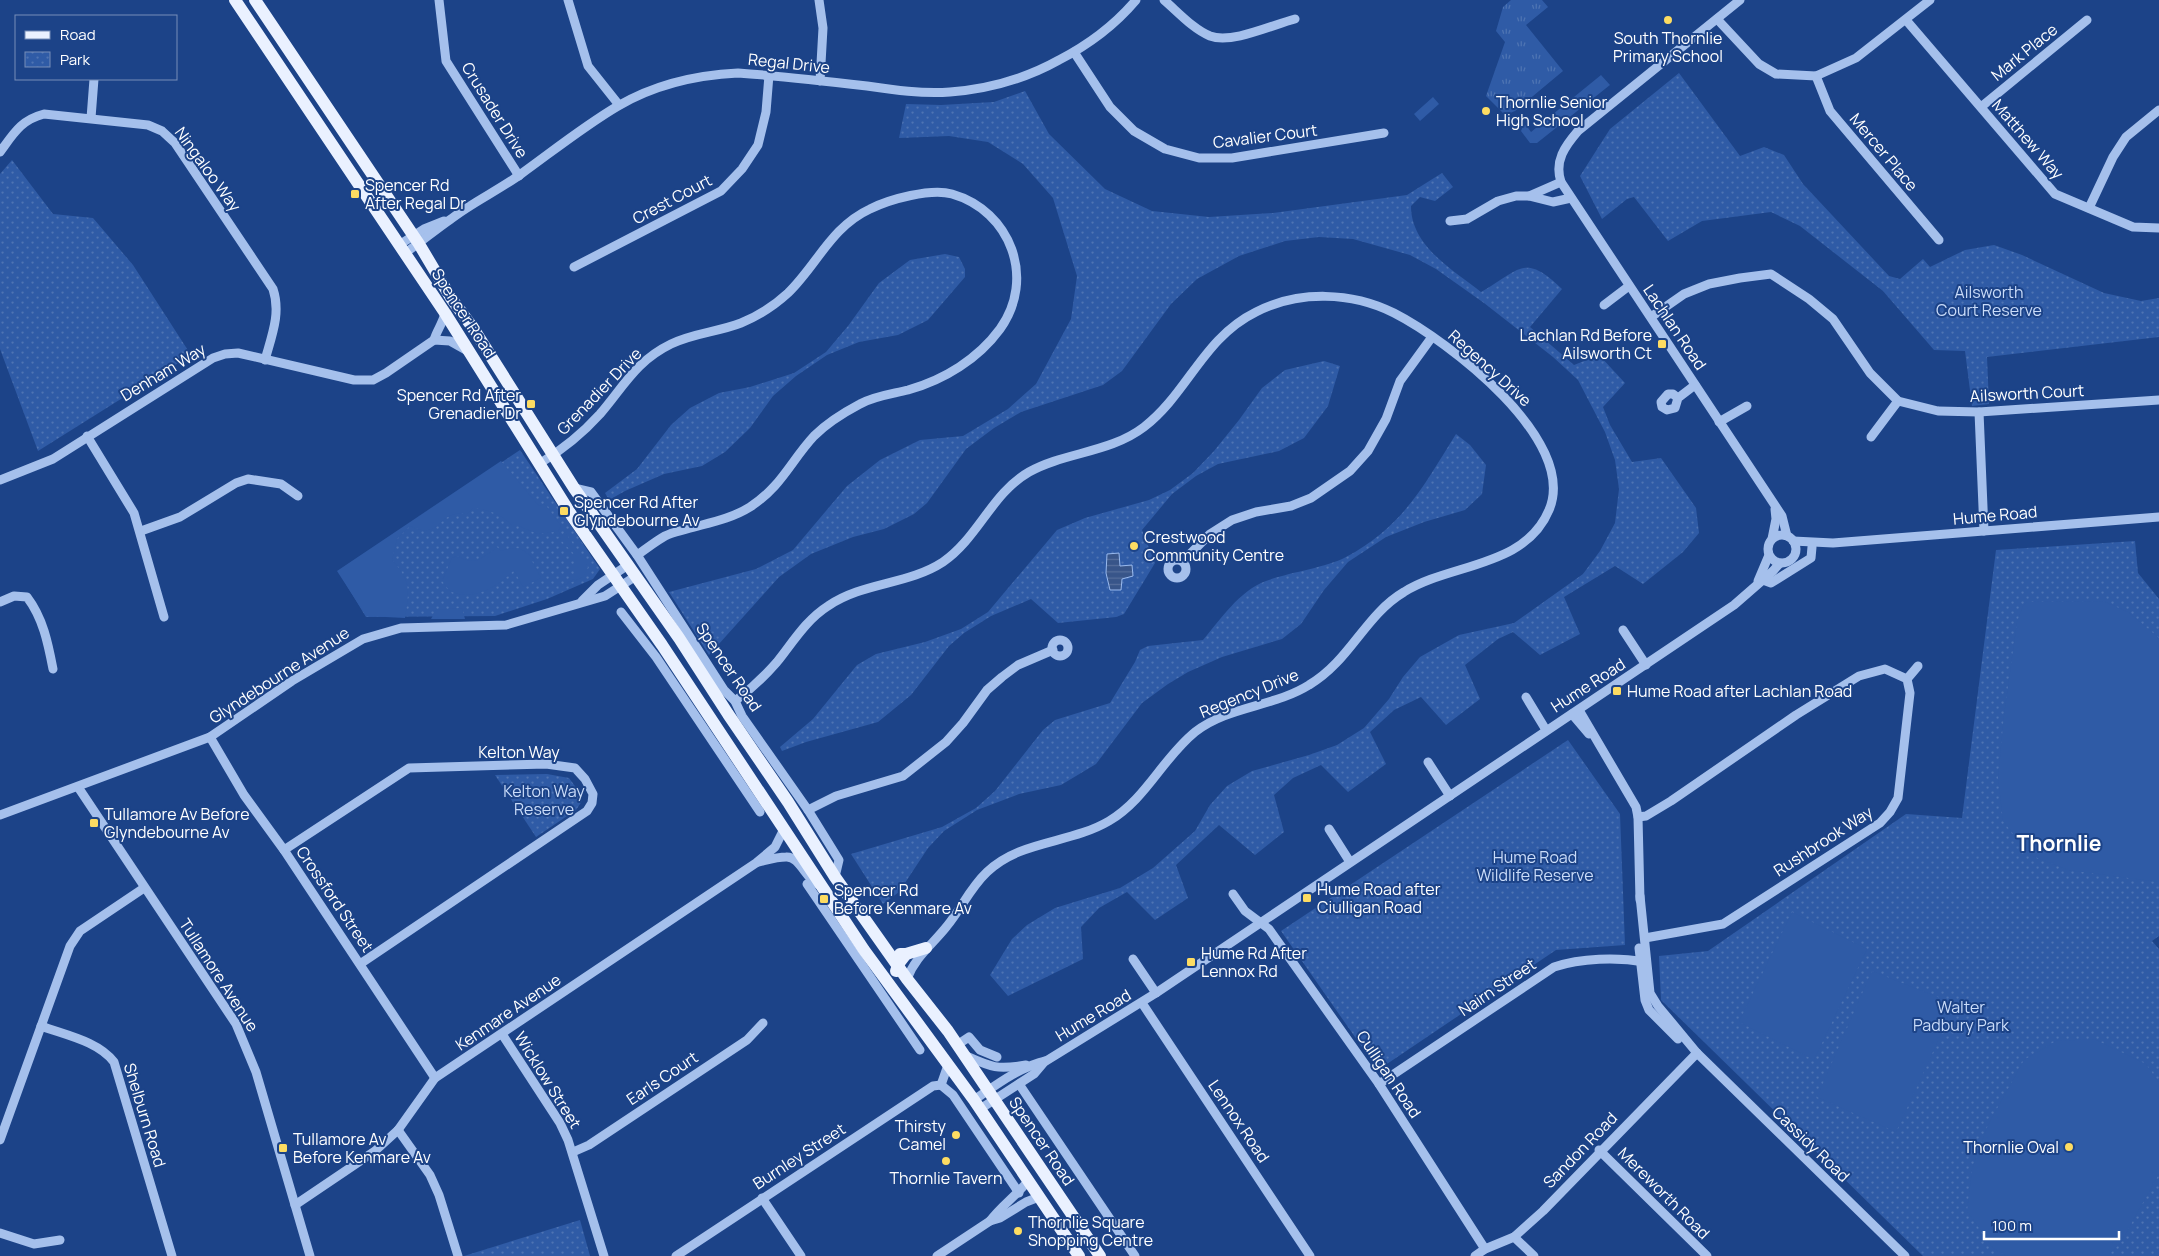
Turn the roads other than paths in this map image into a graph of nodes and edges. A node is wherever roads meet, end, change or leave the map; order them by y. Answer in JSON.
{"nodes":[{"id":1,"x":235,"y":0,"type":"edge"},
{"id":2,"x":255,"y":0,"type":"edge"},
{"id":3,"x":439,"y":0,"type":"edge"},
{"id":4,"x":568,"y":0,"type":"edge"},
{"id":5,"x":819,"y":0,"type":"edge"},
{"id":6,"x":1136,"y":0,"type":"edge"},
{"id":7,"x":1164,"y":0,"type":"edge"},
{"id":8,"x":1740,"y":0,"type":"edge"},
{"id":9,"x":1930,"y":0,"type":"edge"},
{"id":10,"x":1295,"y":19,"type":"dead end"},
{"id":11,"x":1717,"y":19,"type":"junction"},
{"id":12,"x":1906,"y":20,"type":"junction"},
{"id":13,"x":2087,"y":20,"type":"dead end"},
{"id":14,"x":1074,"y":52,"type":"junction"},
{"id":15,"x":769,"y":75,"type":"junction"},
{"id":16,"x":1816,"y":76,"type":"junction"},
{"id":17,"x":94,"y":80,"type":"edge"},
{"id":18,"x":820,"y":81,"type":"junction"},
{"id":19,"x":619,"y":105,"type":"junction"},
{"id":20,"x":1981,"y":107,"type":"junction"},
{"id":21,"x":2159,"y":110,"type":"edge"},
{"id":22,"x":91,"y":118,"type":"junction"},
{"id":23,"x":1384,"y":132,"type":"dead end"},
{"id":24,"x":0,"y":152,"type":"edge"},
{"id":25,"x":368,"y":169,"type":"junction"},
{"id":26,"x":519,"y":176,"type":"junction"},
{"id":27,"x":1561,"y":182,"type":"junction"},
{"id":28,"x":1530,"y":196,"type":"junction"},
{"id":29,"x":1572,"y":198,"type":"junction"},
{"id":30,"x":2089,"y":208,"type":"junction"},
{"id":31,"x":380,"y":215,"type":"junction"},
{"id":32,"x":1450,"y":221,"type":"dead end"},
{"id":33,"x":2159,"y":228,"type":"edge"},
{"id":34,"x":416,"y":240,"type":"junction"},
{"id":35,"x":1939,"y":240,"type":"dead end"},
{"id":36,"x":402,"y":249,"type":"junction"},
{"id":37,"x":574,"y":267,"type":"dead end"},
{"id":38,"x":1629,"y":286,"type":"junction"},
{"id":39,"x":1604,"y":305,"type":"dead end"},
{"id":40,"x":445,"y":313,"type":"junction"},
{"id":41,"x":1651,"y":317,"type":"junction"},
{"id":42,"x":473,"y":328,"type":"junction"},
{"id":43,"x":1432,"y":337,"type":"junction"},
{"id":44,"x":434,"y":340,"type":"junction"},
{"id":45,"x":471,"y":353,"type":"junction"},
{"id":46,"x":265,"y":360,"type":"junction"},
{"id":47,"x":1695,"y":385,"type":"junction"},
{"id":48,"x":1678,"y":398,"type":"dead end"},
{"id":49,"x":2159,"y":400,"type":"edge"},
{"id":50,"x":1898,"y":401,"type":"junction"},
{"id":51,"x":1747,"y":406,"type":"dead end"},
{"id":52,"x":507,"y":412,"type":"junction"},
{"id":53,"x":1979,"y":412,"type":"junction"},
{"id":54,"x":1719,"y":422,"type":"junction"},
{"id":55,"x":87,"y":436,"type":"junction"},
{"id":56,"x":1871,"y":437,"type":"dead end"},
{"id":57,"x":554,"y":455,"type":"junction"},
{"id":58,"x":539,"y":464,"type":"junction"},
{"id":59,"x":0,"y":480,"type":"edge"},
{"id":60,"x":574,"y":488,"type":"junction"},
{"id":61,"x":298,"y":496,"type":"dead end"},
{"id":62,"x":1775,"y":506,"type":"junction"},
{"id":63,"x":2159,"y":516,"type":"edge"},
{"id":64,"x":141,"y":531,"type":"junction"},
{"id":65,"x":1984,"y":531,"type":"junction"},
{"id":66,"x":1790,"y":538,"type":"junction"},
{"id":67,"x":1772,"y":539,"type":"junction"},
{"id":68,"x":1833,"y":543,"type":"junction"},
{"id":69,"x":1812,"y":548,"type":"junction"},
{"id":70,"x":1795,"y":552,"type":"junction"},
{"id":71,"x":637,"y":555,"type":"junction"},
{"id":72,"x":1769,"y":555,"type":"junction"},
{"id":73,"x":1183,"y":561,"type":"dead end"},
{"id":74,"x":1780,"y":563,"type":"junction"},
{"id":75,"x":628,"y":565,"type":"junction"},
{"id":76,"x":613,"y":575,"type":"junction"},
{"id":77,"x":636,"y":576,"type":"junction"},
{"id":78,"x":1759,"y":583,"type":"junction"},
{"id":79,"x":620,"y":586,"type":"junction"},
{"id":80,"x":582,"y":601,"type":"junction"},
{"id":81,"x":0,"y":602,"type":"edge"},
{"id":82,"x":621,"y":612,"type":"dead end"},
{"id":83,"x":164,"y":617,"type":"dead end"},
{"id":84,"x":1623,"y":630,"type":"dead end"},
{"id":85,"x":1053,"y":650,"type":"dead end"},
{"id":86,"x":659,"y":651,"type":"junction"},
{"id":87,"x":1646,"y":665,"type":"junction"},
{"id":88,"x":1918,"y":666,"type":"dead end"},
{"id":89,"x":53,"y":668,"type":"dead end"},
{"id":90,"x":1907,"y":679,"type":"junction"},
{"id":91,"x":1526,"y":697,"type":"dead end"},
{"id":92,"x":735,"y":701,"type":"junction"},
{"id":93,"x":1576,"y":712,"type":"junction"},
{"id":94,"x":1546,"y":730,"type":"junction"},
{"id":95,"x":210,"y":737,"type":"junction"},
{"id":96,"x":1428,"y":762,"type":"dead end"},
{"id":97,"x":738,"y":780,"type":"junction"},
{"id":98,"x":755,"y":783,"type":"junction"},
{"id":99,"x":78,"y":786,"type":"junction"},
{"id":100,"x":1450,"y":796,"type":"junction"},
{"id":101,"x":760,"y":812,"type":"dead end"},
{"id":102,"x":804,"y":814,"type":"junction"},
{"id":103,"x":0,"y":816,"type":"edge"},
{"id":104,"x":1638,"y":817,"type":"junction"},
{"id":105,"x":784,"y":828,"type":"junction"},
{"id":106,"x":1329,"y":829,"type":"dead end"},
{"id":107,"x":284,"y":850,"type":"junction"},
{"id":108,"x":1350,"y":862,"type":"junction"},
{"id":109,"x":756,"y":863,"type":"junction"},
{"id":110,"x":807,"y":884,"type":"dead end"},
{"id":111,"x":824,"y":887,"type":"junction"},
{"id":112,"x":144,"y":888,"type":"junction"},
{"id":113,"x":845,"y":892,"type":"junction"},
{"id":114,"x":1233,"y":894,"type":"dead end"},
{"id":115,"x":1640,"y":896,"type":"junction"},
{"id":116,"x":1259,"y":923,"type":"junction"},
{"id":117,"x":844,"y":930,"type":"junction"},
{"id":118,"x":1645,"y":938,"type":"junction"},
{"id":119,"x":926,"y":948,"type":"junction"},
{"id":120,"x":906,"y":954,"type":"junction"},
{"id":121,"x":1133,"y":959,"type":"dead end"},
{"id":122,"x":1642,"y":962,"type":"junction"},
{"id":123,"x":360,"y":964,"type":"junction"},
{"id":124,"x":898,"y":966,"type":"junction"},
{"id":125,"x":907,"y":978,"type":"junction"},
{"id":126,"x":1156,"y":993,"type":"junction"},
{"id":127,"x":1142,"y":1003,"type":"junction"},
{"id":128,"x":763,"y":1023,"type":"dead end"},
{"id":129,"x":41,"y":1026,"type":"junction"},
{"id":130,"x":502,"y":1034,"type":"junction"},
{"id":131,"x":920,"y":1050,"type":"dead end"},
{"id":132,"x":961,"y":1050,"type":"junction"},
{"id":133,"x":1696,"y":1053,"type":"junction"},
{"id":134,"x":997,"y":1057,"type":"dead end"},
{"id":135,"x":1046,"y":1061,"type":"junction"},
{"id":136,"x":1033,"y":1064,"type":"junction"},
{"id":137,"x":948,"y":1065,"type":"junction"},
{"id":138,"x":435,"y":1078,"type":"junction"},
{"id":139,"x":1019,"y":1084,"type":"junction"},
{"id":140,"x":1379,"y":1084,"type":"junction"},
{"id":141,"x":941,"y":1085,"type":"junction"},
{"id":142,"x":992,"y":1094,"type":"junction"},
{"id":143,"x":977,"y":1104,"type":"junction"},
{"id":144,"x":398,"y":1130,"type":"junction"},
{"id":145,"x":0,"y":1140,"type":"edge"},
{"id":146,"x":1599,"y":1150,"type":"junction"},
{"id":147,"x":573,"y":1152,"type":"junction"},
{"id":148,"x":1028,"y":1180,"type":"junction"},
{"id":149,"x":1018,"y":1193,"type":"junction"},
{"id":150,"x":1039,"y":1197,"type":"junction"},
{"id":151,"x":762,"y":1198,"type":"junction"},
{"id":152,"x":295,"y":1205,"type":"junction"},
{"id":153,"x":1065,"y":1205,"type":"junction"},
{"id":154,"x":990,"y":1221,"type":"junction"},
{"id":155,"x":0,"y":1233,"type":"edge"},
{"id":156,"x":1514,"y":1237,"type":"junction"},
{"id":157,"x":60,"y":1240,"type":"dead end"},
{"id":158,"x":1485,"y":1249,"type":"junction"},
{"id":159,"x":172,"y":1256,"type":"edge"},
{"id":160,"x":310,"y":1256,"type":"edge"},
{"id":161,"x":458,"y":1256,"type":"edge"},
{"id":162,"x":604,"y":1256,"type":"edge"},
{"id":163,"x":676,"y":1256,"type":"edge"},
{"id":164,"x":802,"y":1256,"type":"edge"},
{"id":165,"x":937,"y":1256,"type":"edge"},
{"id":166,"x":1079,"y":1256,"type":"edge"},
{"id":167,"x":1092,"y":1256,"type":"edge"},
{"id":168,"x":1100,"y":1256,"type":"edge"},
{"id":169,"x":1134,"y":1256,"type":"edge"},
{"id":170,"x":1310,"y":1256,"type":"edge"},
{"id":171,"x":1475,"y":1256,"type":"edge"},
{"id":172,"x":1534,"y":1256,"type":"edge"},
{"id":173,"x":1707,"y":1256,"type":"edge"},
{"id":174,"x":1905,"y":1256,"type":"edge"}],
"edges":[{"from":1,"to":31,"type":"main road","name":"Spencer Road"},
{"from":2,"to":25,"type":"main road","name":"Spencer Road"},
{"from":3,"to":26,"type":"street","name":"Crusader Drive"},
{"from":4,"to":19,"type":"street"},
{"from":5,"to":18,"type":"street"},
{"from":6,"to":14,"type":"street","name":"Regal Drive"},
{"from":7,"to":10,"type":"street"},
{"from":8,"to":11,"type":"street"},
{"from":9,"to":12,"type":"street"},
{"from":11,"to":16,"type":"street"},
{"from":11,"to":27,"type":"street"},
{"from":12,"to":16,"type":"street"},
{"from":12,"to":20,"type":"street","name":"Matthew Way"},
{"from":13,"to":20,"type":"street","name":"Mark Place"},
{"from":14,"to":18,"type":"street","name":"Regal Drive"},
{"from":14,"to":23,"type":"street","name":"Cavalier Court"},
{"from":15,"to":18,"type":"street","name":"Regal Drive"},
{"from":15,"to":19,"type":"street","name":"Regal Drive"},
{"from":15,"to":37,"type":"street","name":"Crest Court"},
{"from":16,"to":35,"type":"street","name":"Mercer Place"},
{"from":17,"to":22,"type":"street"},
{"from":19,"to":26,"type":"street","name":"Regal Drive"},
{"from":20,"to":30,"type":"street","name":"Matthew Way"},
{"from":21,"to":30,"type":"street"},
{"from":22,"to":24,"type":"street","name":"Ningaloo Way"},
{"from":22,"to":46,"type":"street","name":"Ningaloo Way"},
{"from":25,"to":31,"type":"main road"},
{"from":25,"to":34,"type":"main road","name":"Spencer Road"},
{"from":26,"to":34,"type":"street","name":"Regal Drive"},
{"from":27,"to":28,"type":"street"},
{"from":27,"to":29,"type":"street","name":"Lachlan Road"},
{"from":28,"to":29,"type":"street"},
{"from":28,"to":32,"type":"street"},
{"from":29,"to":38,"type":"street","name":"Lachlan Road"},
{"from":30,"to":33,"type":"street","name":"Matthew Way"},
{"from":31,"to":36,"type":"main road","name":"Spencer Road"},
{"from":34,"to":36,"type":"street","name":"Regal Drive"},
{"from":34,"to":42,"type":"main road","name":"Spencer Road"},
{"from":36,"to":40,"type":"main road","name":"Spencer Road"},
{"from":38,"to":39,"type":"street","name":"Lachlan Road"},
{"from":38,"to":41,"type":"street","name":"Lachlan Road"},
{"from":40,"to":44,"type":"street","name":"Denham Way"},
{"from":40,"to":45,"type":"main road","name":"Spencer Road"},
{"from":41,"to":47,"type":"street","name":"Lachlan Road"},
{"from":41,"to":50,"type":"street"},
{"from":42,"to":52,"type":"main road"},
{"from":42,"to":57,"type":"main road","name":"Spencer Road"},
{"from":43,"to":73,"type":"street"},
{"from":43,"to":92,"type":"street","name":"Regency Drive"},
{"from":43,"to":119,"type":"street","name":"Regency Drive"},
{"from":44,"to":45,"type":"street"},
{"from":44,"to":46,"type":"street","name":"Denham Way"},
{"from":45,"to":52,"type":"main road","name":"Spencer Road"},
{"from":46,"to":55,"type":"street","name":"Denham Way"},
{"from":47,"to":48,"type":"street","name":"Lachlan Road"},
{"from":47,"to":54,"type":"street","name":"Lachlan Road"},
{"from":49,"to":53,"type":"street","name":"Ailsworth Court"},
{"from":50,"to":53,"type":"street","name":"Ailsworth Court"},
{"from":50,"to":56,"type":"street"},
{"from":51,"to":54,"type":"street"},
{"from":52,"to":58,"type":"main road","name":"Spencer Road"},
{"from":53,"to":65,"type":"street"},
{"from":54,"to":62,"type":"street","name":"Lachlan Road"},
{"from":55,"to":59,"type":"street","name":"Denham Way"},
{"from":55,"to":64,"type":"street"},
{"from":57,"to":58,"type":"street","name":"Grenadier Drive"},
{"from":57,"to":60,"type":"main road","name":"Spencer Road"},
{"from":57,"to":71,"type":"street","name":"Grenadier Drive"},
{"from":58,"to":76,"type":"main road","name":"Spencer Road"},
{"from":60,"to":71,"type":"street","name":"Spencer Road"},
{"from":60,"to":75,"type":"main road","name":"Spencer Road"},
{"from":61,"to":64,"type":"street"},
{"from":62,"to":66,"type":"street","name":"Lachlan Road"},
{"from":62,"to":67,"type":"street"},
{"from":63,"to":65,"type":"street","name":"Hume Road"},
{"from":64,"to":83,"type":"street"},
{"from":65,"to":68,"type":"street","name":"Hume Road"},
{"from":66,"to":67,"type":"street","name":"Hume Road"},
{"from":66,"to":68,"type":"street","name":"Hume Road"},
{"from":66,"to":70,"type":"street"},
{"from":67,"to":72,"type":"street","name":"Hume Road"},
{"from":68,"to":69,"type":"street","name":"Hume Road"},
{"from":69,"to":70,"type":"street","name":"Hume Road"},
{"from":69,"to":78,"type":"street"},
{"from":70,"to":74,"type":"street","name":"Hume Road"},
{"from":71,"to":92,"type":"street","name":"Spencer Road"},
{"from":72,"to":74,"type":"street"},
{"from":72,"to":78,"type":"street","name":"Hume Road"},
{"from":74,"to":78,"type":"street","name":"Hume Road"},
{"from":75,"to":76,"type":"street","name":"Glyndebourne Avenue"},
{"from":75,"to":77,"type":"main road","name":"Spencer Road"},
{"from":76,"to":79,"type":"main road","name":"Spencer Road"},
{"from":76,"to":80,"type":"street","name":"Glyndebourne Avenue"},
{"from":77,"to":79,"type":"street","name":"Glyndebourne Avenue"},
{"from":77,"to":102,"type":"main road","name":"Spencer Road"},
{"from":78,"to":87,"type":"street","name":"Hume Road"},
{"from":79,"to":80,"type":"street","name":"Glyndebourne Avenue"},
{"from":79,"to":86,"type":"main road","name":"Spencer Road"},
{"from":80,"to":95,"type":"street","name":"Glyndebourne Avenue"},
{"from":81,"to":89,"type":"street"},
{"from":82,"to":86,"type":"street","name":"Spencer Road"},
{"from":84,"to":87,"type":"street","name":"Hume Road"},
{"from":85,"to":102,"type":"street"},
{"from":86,"to":97,"type":"street","name":"Spencer Road"},
{"from":86,"to":98,"type":"main road","name":"Spencer Road"},
{"from":87,"to":93,"type":"street","name":"Hume Road"},
{"from":88,"to":90,"type":"street"},
{"from":90,"to":104,"type":"street"},
{"from":90,"to":118,"type":"street","name":"Rushbrook Way"},
{"from":91,"to":94,"type":"street","name":"Hume Road"},
{"from":92,"to":102,"type":"street","name":"Spencer Road"},
{"from":93,"to":94,"type":"street","name":"Hume Road"},
{"from":93,"to":104,"type":"street","name":"Cassidy Road"},
{"from":94,"to":100,"type":"street","name":"Hume Road"},
{"from":95,"to":99,"type":"street","name":"Glyndebourne Avenue"},
{"from":95,"to":107,"type":"street","name":"Crossford Street"},
{"from":96,"to":100,"type":"street"},
{"from":97,"to":98,"type":"street"},
{"from":97,"to":101,"type":"street","name":"Spencer Road"},
{"from":98,"to":105,"type":"main road","name":"Spencer Road"},
{"from":99,"to":103,"type":"street","name":"Glyndebourne Avenue"},
{"from":99,"to":112,"type":"street","name":"Tullamore Avenue"},
{"from":100,"to":108,"type":"street","name":"Hume Road"},
{"from":102,"to":113,"type":"main road","name":"Spencer Road"},
{"from":102,"to":117,"type":"main road"},
{"from":104,"to":115,"type":"street","name":"Cassidy Road"},
{"from":105,"to":109,"type":"street","name":"Kenmare Avenue"},
{"from":105,"to":111,"type":"main road","name":"Spencer Road"},
{"from":106,"to":108,"type":"street"},
{"from":107,"to":123,"type":"street","name":"Crossford Street"},
{"from":107,"to":123,"type":"street","name":"Kelton Way"},
{"from":108,"to":116,"type":"street","name":"Hume Road"},
{"from":109,"to":111,"type":"street","name":"Kenmare Avenue"},
{"from":109,"to":130,"type":"street","name":"Kenmare Avenue"},
{"from":110,"to":117,"type":"street","name":"Spencer Road"},
{"from":111,"to":117,"type":"main road","name":"Spencer Road"},
{"from":112,"to":129,"type":"street"},
{"from":112,"to":152,"type":"street","name":"Tullamore Avenue"},
{"from":113,"to":120,"type":"main road"},
{"from":113,"to":124,"type":"main road","name":"Spencer Road"},
{"from":114,"to":116,"type":"street"},
{"from":115,"to":118,"type":"street","name":"Cassidy Road"},
{"from":115,"to":122,"type":"street","name":"Cassidy Road"},
{"from":116,"to":126,"type":"street","name":"Hume Road"},
{"from":116,"to":140,"type":"street","name":"Culligan Road"},
{"from":117,"to":131,"type":"street","name":"Spencer Road"},
{"from":117,"to":137,"type":"main road","name":"Spencer Road"},
{"from":118,"to":122,"type":"street","name":"Cassidy Road"},
{"from":119,"to":120,"type":"main road"},
{"from":119,"to":125,"type":"street","name":"Regency Drive"},
{"from":120,"to":124,"type":"main road"},
{"from":121,"to":126,"type":"street","name":"Hume Road"},
{"from":122,"to":133,"type":"street","name":"Cassidy Road"},
{"from":122,"to":140,"type":"street","name":"Nairn Street"},
{"from":123,"to":138,"type":"street","name":"Crossford Street"},
{"from":124,"to":125,"type":"main road","name":"Spencer Road"},
{"from":124,"to":137,"type":"main road"},
{"from":125,"to":132,"type":"main road","name":"Spencer Road"},
{"from":126,"to":127,"type":"street","name":"Hume Road"},
{"from":127,"to":135,"type":"street","name":"Hume Road"},
{"from":127,"to":170,"type":"street","name":"Lennox Road"},
{"from":128,"to":147,"type":"street","name":"Earls Court"},
{"from":129,"to":145,"type":"street"},
{"from":129,"to":159,"type":"street","name":"Shelburn Road"},
{"from":130,"to":138,"type":"street","name":"Kenmare Avenue"},
{"from":130,"to":147,"type":"street","name":"Wicklow Street"},
{"from":132,"to":134,"type":"street"},
{"from":132,"to":136,"type":"street","name":"Hume Road"},
{"from":132,"to":142,"type":"main road","name":"Spencer Road"},
{"from":133,"to":146,"type":"street","name":"Sandon Road"},
{"from":133,"to":174,"type":"street","name":"Cassidy Road"},
{"from":135,"to":136,"type":"street","name":"Hume Road"},
{"from":135,"to":139,"type":"street","name":"Hume Road"},
{"from":136,"to":142,"type":"street","name":"Hume Road"},
{"from":137,"to":141,"type":"street"},
{"from":137,"to":143,"type":"main road","name":"Spencer Road"},
{"from":138,"to":144,"type":"street","name":"Kenmare Avenue"},
{"from":139,"to":142,"type":"street","name":"Hume Road"},
{"from":139,"to":169,"type":"street","name":"Spencer Road"},
{"from":140,"to":158,"type":"street","name":"Culligan Road"},
{"from":141,"to":149,"type":"street"},
{"from":141,"to":151,"type":"street","name":"Burnley Street"},
{"from":142,"to":143,"type":"street","name":"Hume Road"},
{"from":142,"to":153,"type":"main road","name":"Spencer Road"},
{"from":143,"to":148,"type":"main road","name":"Spencer Road"},
{"from":144,"to":152,"type":"street","name":"Kenmare Avenue"},
{"from":144,"to":161,"type":"street"},
{"from":146,"to":156,"type":"street","name":"Sandon Road"},
{"from":146,"to":173,"type":"street","name":"Mereworth Road"},
{"from":147,"to":162,"type":"street","name":"Wicklow Street"},
{"from":148,"to":149,"type":"street"},
{"from":148,"to":150,"type":"main road","name":"Spencer Road"},
{"from":149,"to":154,"type":"street"},
{"from":150,"to":154,"type":"street"},
{"from":150,"to":166,"type":"main road","name":"Spencer Road"},
{"from":151,"to":163,"type":"street","name":"Burnley Street"},
{"from":151,"to":164,"type":"street"},
{"from":152,"to":160,"type":"street","name":"Tullamore Avenue"},
{"from":153,"to":167,"type":"main road"},
{"from":153,"to":168,"type":"main road","name":"Spencer Road"},
{"from":154,"to":165,"type":"street"},
{"from":155,"to":157,"type":"street"},
{"from":156,"to":158,"type":"street","name":"Sandon Road"},
{"from":156,"to":172,"type":"street"},
{"from":158,"to":171,"type":"street","name":"Sandon Road"}]}
